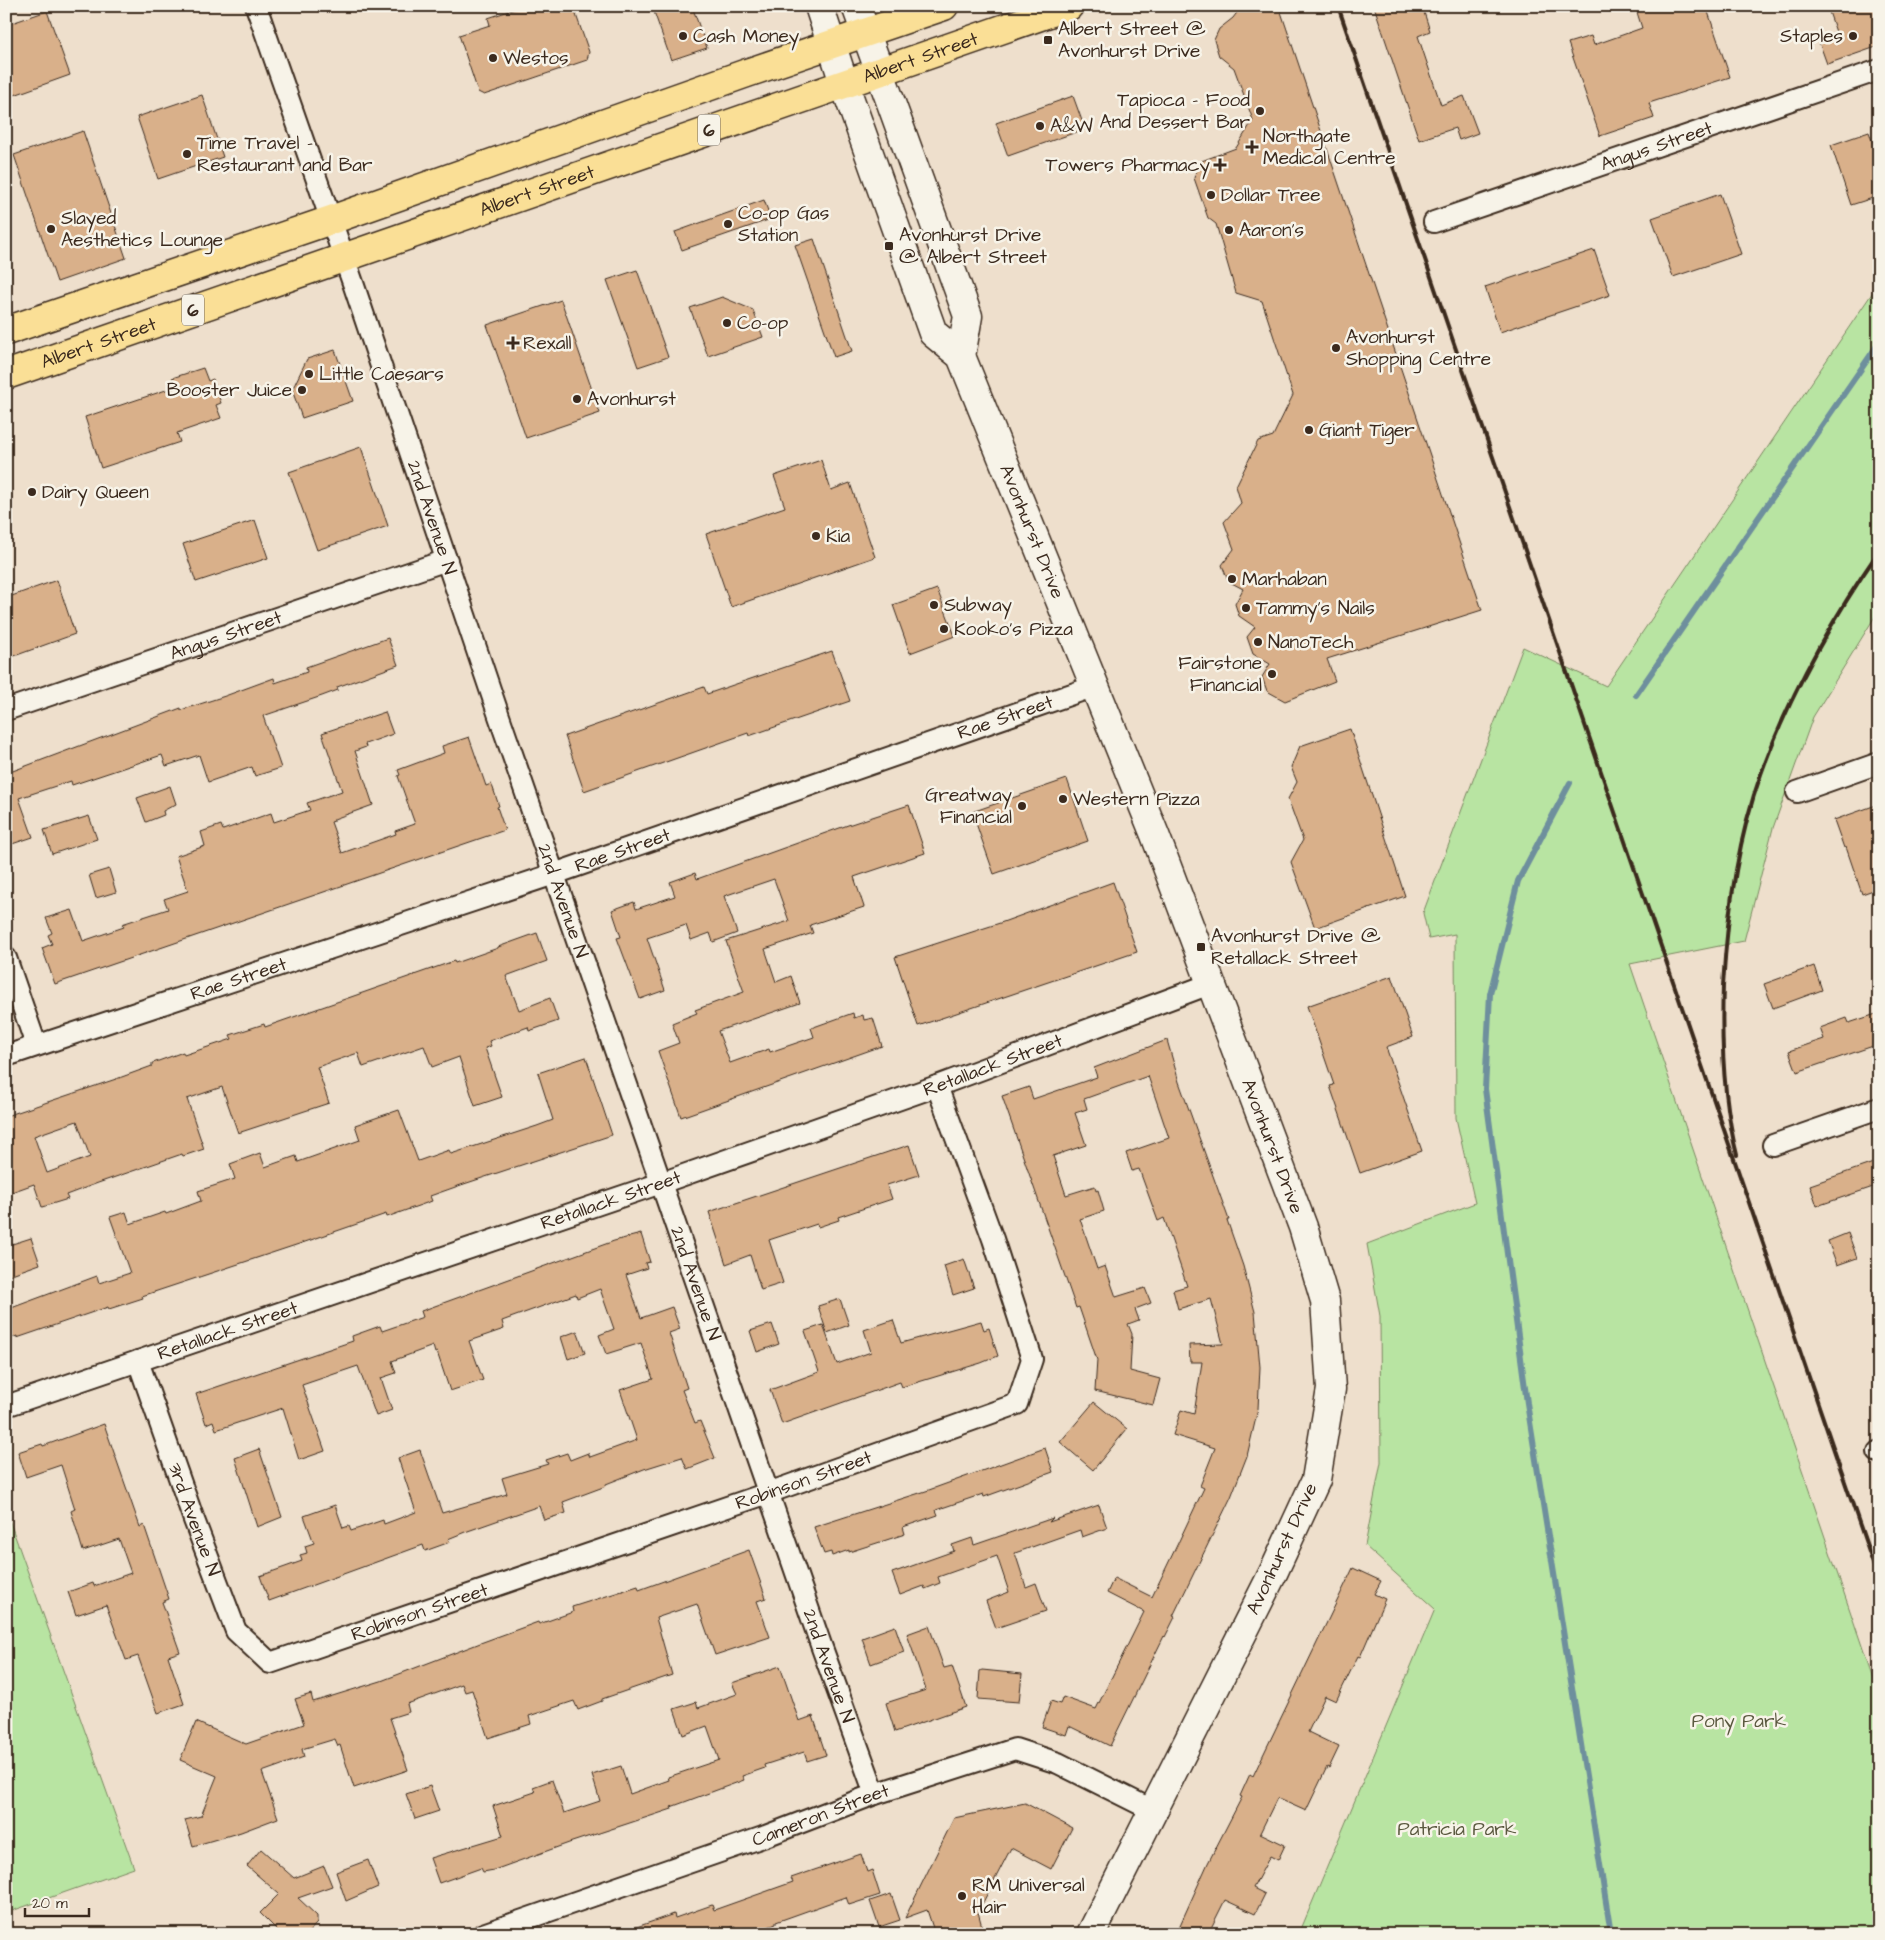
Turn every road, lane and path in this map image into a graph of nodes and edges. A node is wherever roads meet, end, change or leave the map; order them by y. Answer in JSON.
{"nodes":[{"id":1,"x":256,"y":6,"type":"edge"},
{"id":2,"x":819,"y":6,"type":"edge"},
{"id":3,"x":856,"y":6,"type":"edge"},
{"id":4,"x":944,"y":6,"type":"edge"},
{"id":5,"x":1069,"y":6,"type":"edge"},
{"id":6,"x":866,"y":33,"type":"junction"},
{"id":7,"x":831,"y":44,"type":"junction"},
{"id":8,"x":1879,"y":70,"type":"edge"},
{"id":9,"x":879,"y":71,"type":"junction"},
{"id":10,"x":844,"y":83,"type":"junction"},
{"id":11,"x":331,"y":220,"type":"junction"},
{"id":12,"x":1434,"y":222,"type":"dead end"},
{"id":13,"x":344,"y":258,"type":"junction"},
{"id":14,"x":6,"y":331,"type":"edge"},
{"id":15,"x":961,"y":356,"type":"junction"},
{"id":16,"x":6,"y":375,"type":"edge"},
{"id":17,"x":446,"y":560,"type":"junction"},
{"id":18,"x":1095,"y":686,"type":"junction"},
{"id":19,"x":6,"y":710,"type":"edge"},
{"id":20,"x":1879,"y":762,"type":"edge"},
{"id":21,"x":1797,"y":792,"type":"dead end"},
{"id":22,"x":554,"y":874,"type":"junction"},
{"id":23,"x":6,"y":958,"type":"edge"},
{"id":24,"x":1210,"y":984,"type":"junction"},
{"id":25,"x":36,"y":1045,"type":"junction"},
{"id":26,"x":6,"y":1056,"type":"edge"},
{"id":27,"x":937,"y":1086,"type":"junction"},
{"id":28,"x":1879,"y":1108,"type":"edge"},
{"id":29,"x":1773,"y":1145,"type":"dead end"},
{"id":30,"x":661,"y":1183,"type":"junction"},
{"id":31,"x":138,"y":1362,"type":"junction"},
{"id":32,"x":6,"y":1406,"type":"edge"},
{"id":33,"x":768,"y":1492,"type":"junction"},
{"id":34,"x":270,"y":1663,"type":"joint"},
{"id":35,"x":875,"y":1794,"type":"junction"},
{"id":36,"x":1152,"y":1810,"type":"junction"},
{"id":37,"x":483,"y":1934,"type":"edge"},
{"id":38,"x":1090,"y":1934,"type":"edge"}],
"edges":[{"from":1,"to":11,"type":"street","name":"2nd Avenue N"},
{"from":2,"to":7,"type":"street","name":"Avonhurst Drive"},
{"from":3,"to":6,"type":"street"},
{"from":4,"to":6,"type":"main road","number":"6"},
{"from":5,"to":9,"type":"main road","name":"Albert Street","number":"6"},
{"from":6,"to":7,"type":"main road","number":"6"},
{"from":6,"to":9,"type":"street"},
{"from":7,"to":10,"type":"street","name":"Avonhurst Drive"},
{"from":7,"to":11,"type":"main road","number":"6"},
{"from":8,"to":12,"type":"street","name":"Angus Street"},
{"from":9,"to":10,"type":"main road","name":"Albert Street","number":"6"},
{"from":9,"to":15,"type":"street"},
{"from":10,"to":13,"type":"main road","name":"Albert Street","number":"6"},
{"from":10,"to":15,"type":"street","name":"Avonhurst Drive"},
{"from":11,"to":13,"type":"street","name":"2nd Avenue N"},
{"from":11,"to":14,"type":"main road","number":"6"},
{"from":13,"to":16,"type":"main road","name":"Albert Street","number":"6"},
{"from":13,"to":17,"type":"street","name":"2nd Avenue N"},
{"from":15,"to":18,"type":"street","name":"Avonhurst Drive"},
{"from":17,"to":19,"type":"street","name":"Angus Street"},
{"from":17,"to":22,"type":"street","name":"2nd Avenue N"},
{"from":18,"to":22,"type":"street","name":"Rae Street"},
{"from":18,"to":24,"type":"street","name":"Avonhurst Drive"},
{"from":20,"to":21,"type":"street"},
{"from":22,"to":25,"type":"street","name":"Rae Street"},
{"from":22,"to":30,"type":"street","name":"2nd Avenue N"},
{"from":23,"to":25,"type":"street"},
{"from":24,"to":27,"type":"street","name":"Retallack Street"},
{"from":24,"to":36,"type":"street","name":"Avonhurst Drive"},
{"from":25,"to":26,"type":"street","name":"Rae Street"},
{"from":27,"to":30,"type":"street","name":"Retallack Street"},
{"from":27,"to":33,"type":"street","name":"Robinson Street"},
{"from":28,"to":29,"type":"street"},
{"from":30,"to":31,"type":"street","name":"Retallack Street"},
{"from":30,"to":33,"type":"street","name":"2nd Avenue N"},
{"from":31,"to":32,"type":"street","name":"Retallack Street"},
{"from":31,"to":34,"type":"street","name":"3rd Avenue N"},
{"from":33,"to":34,"type":"street","name":"Robinson Street"},
{"from":33,"to":35,"type":"street","name":"2nd Avenue N"},
{"from":35,"to":36,"type":"street","name":"Cameron Street"},
{"from":35,"to":37,"type":"street","name":"Cameron Street"},
{"from":36,"to":38,"type":"street","name":"Avonhurst Drive"}]}
